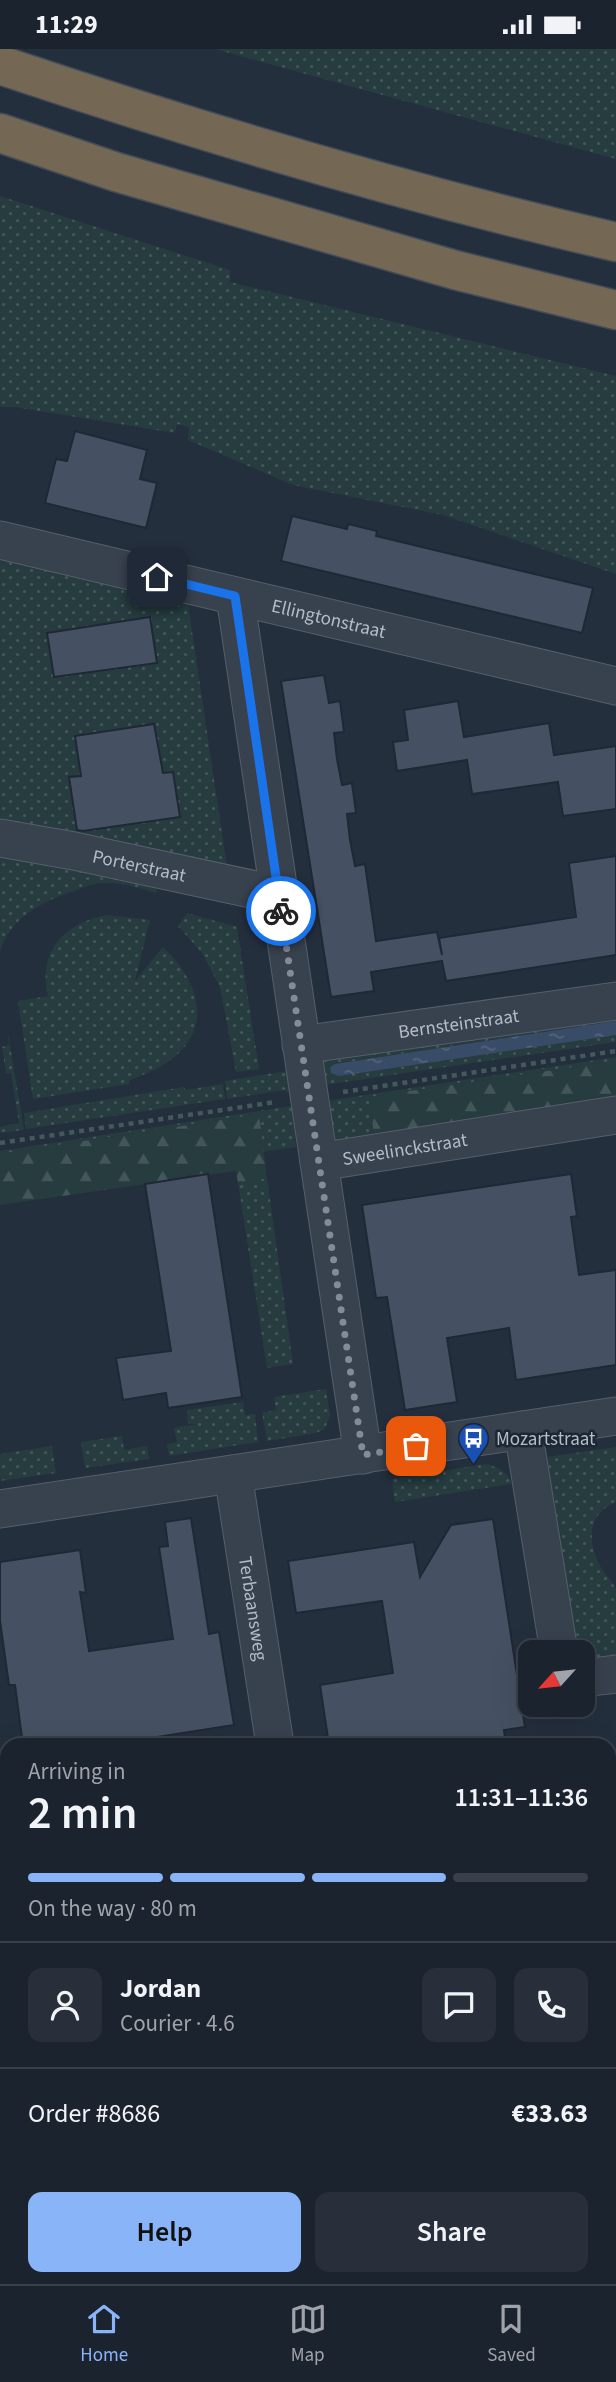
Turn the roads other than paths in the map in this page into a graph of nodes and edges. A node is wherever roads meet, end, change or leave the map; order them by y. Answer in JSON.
{"nodes":[{"id":1,"x":0,"y":65,"type":"edge"},
{"id":2,"x":0,"y":133,"type":"edge"},
{"id":3,"x":616,"y":242,"type":"edge"},
{"id":4,"x":616,"y":310,"type":"edge"},
{"id":5,"x":0,"y":540,"type":"edge"},
{"id":6,"x":235,"y":596,"type":"junction"},
{"id":7,"x":616,"y":686,"type":"edge"},
{"id":8,"x":0,"y":838,"type":"edge"},
{"id":9,"x":279,"y":895,"type":"junction"},
{"id":10,"x":616,"y":1000,"type":"edge"},
{"id":11,"x":302,"y":1045,"type":"junction"},
{"id":12,"x":616,"y":1115,"type":"edge"},
{"id":13,"x":319,"y":1162,"type":"junction"},
{"id":14,"x":616,"y":1416,"type":"edge"},
{"id":15,"x":523,"y":1430,"type":"junction"},
{"id":16,"x":363,"y":1455,"type":"junction"},
{"id":17,"x":233,"y":1474,"type":"junction"},
{"id":18,"x":0,"y":1509,"type":"edge"},
{"id":19,"x":557,"y":1640,"type":"edge"},
{"id":20,"x":616,"y":1674,"type":"edge"},
{"id":21,"x":595,"y":1677,"type":"edge"},
{"id":22,"x":274,"y":1738,"type":"edge"}],
"edges":[{"from":1,"to":3,"type":"highway"},
{"from":2,"to":4,"type":"highway"},
{"from":5,"to":6,"type":"street","name":"Ellingtonstraat"},
{"from":6,"to":7,"type":"street","name":"Ellingtonstraat"},
{"from":6,"to":9,"type":"street"},
{"from":8,"to":9,"type":"street","name":"Porterstraat"},
{"from":9,"to":11,"type":"street"},
{"from":10,"to":11,"type":"street","name":"Bernsteinstraat"},
{"from":11,"to":13,"type":"street"},
{"from":12,"to":13,"type":"street","name":"Sweelinckstraat"},
{"from":13,"to":16,"type":"street","name":"Sweelinckstraat"},
{"from":14,"to":15,"type":"street"},
{"from":15,"to":16,"type":"street"},
{"from":15,"to":19,"type":"street"},
{"from":16,"to":17,"type":"street"},
{"from":17,"to":18,"type":"street"},
{"from":17,"to":22,"type":"street","name":"Terbaansweg"},
{"from":20,"to":21,"type":"street"}]}
